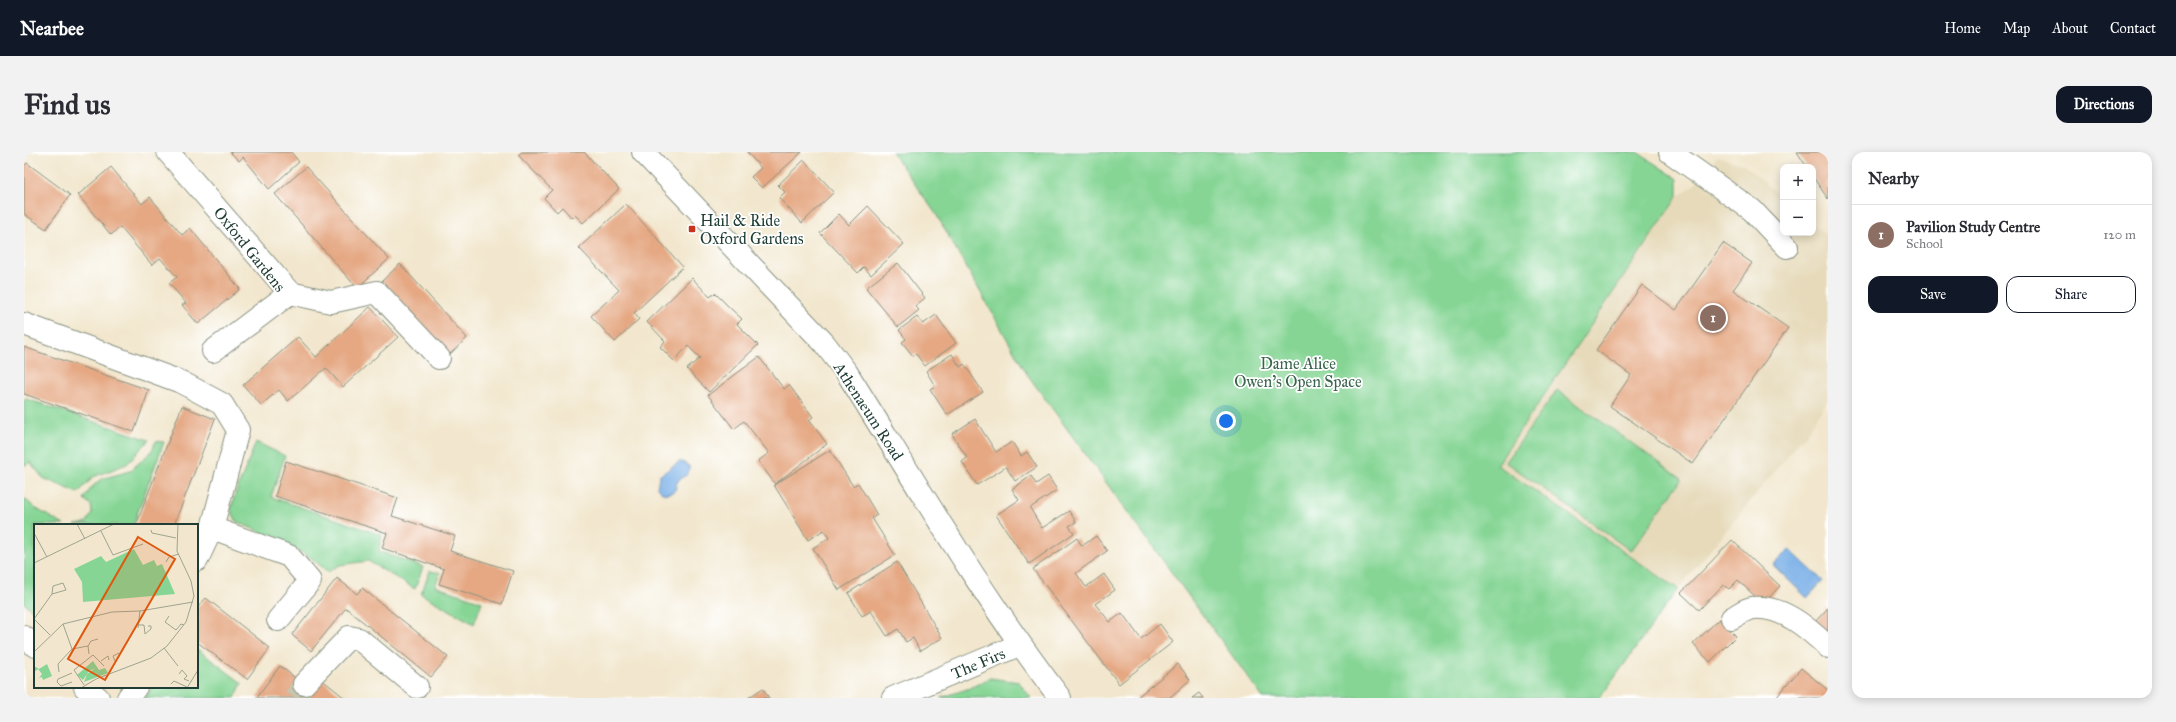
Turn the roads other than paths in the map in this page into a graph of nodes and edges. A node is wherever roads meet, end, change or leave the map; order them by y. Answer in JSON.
{"nodes":[{"id":1,"x":168,"y":152,"type":"edge"},
{"id":2,"x":643,"y":152,"type":"edge"},
{"id":3,"x":1670,"y":152,"type":"edge"},
{"id":4,"x":1787,"y":247,"type":"dead end"},
{"id":5,"x":290,"y":293,"type":"junction"},
{"id":6,"x":24,"y":324,"type":"edge"},
{"id":7,"x":213,"y":351,"type":"dead end"},
{"id":8,"x":439,"y":358,"type":"dead end"},
{"id":9,"x":212,"y":528,"type":"junction"},
{"id":10,"x":198,"y":558,"type":"edge"},
{"id":11,"x":1732,"y":618,"type":"dead end"},
{"id":12,"x":278,"y":620,"type":"dead end"},
{"id":13,"x":24,"y":637,"type":"edge"},
{"id":14,"x":34,"y":645,"type":"edge"},
{"id":15,"x":1019,"y":645,"type":"junction"},
{"id":16,"x":1828,"y":647,"type":"edge"},
{"id":17,"x":304,"y":684,"type":"tunnel mouth"},
{"id":18,"x":416,"y":687,"type":"dead end"},
{"id":19,"x":81,"y":688,"type":"edge"},
{"id":20,"x":86,"y":688,"type":"edge"},
{"id":21,"x":135,"y":688,"type":"edge"},
{"id":22,"x":73,"y":698,"type":"edge"},
{"id":23,"x":98,"y":698,"type":"edge"},
{"id":24,"x":128,"y":698,"type":"edge"},
{"id":25,"x":893,"y":698,"type":"edge"},
{"id":26,"x":1060,"y":698,"type":"edge"}],
"edges":[{"from":1,"to":5,"type":"street","name":"Oxford Gardens"},
{"from":2,"to":15,"type":"street","name":"Athenaeum Road"},
{"from":3,"to":4,"type":"street"},
{"from":5,"to":7,"type":"street","name":"Oxford Gardens"},
{"from":5,"to":8,"type":"street"},
{"from":6,"to":9,"type":"street"},
{"from":9,"to":10,"type":"street"},
{"from":9,"to":12,"type":"street"},
{"from":11,"to":16,"type":"street"},
{"from":13,"to":14,"type":"street"},
{"from":15,"to":25,"type":"street","name":"The Firs"},
{"from":15,"to":26,"type":"street","name":"Athenaeum Road"},
{"from":17,"to":18,"type":"street"},
{"from":19,"to":22,"type":"street"},
{"from":20,"to":23,"type":"street"},
{"from":21,"to":24,"type":"street"}]}
